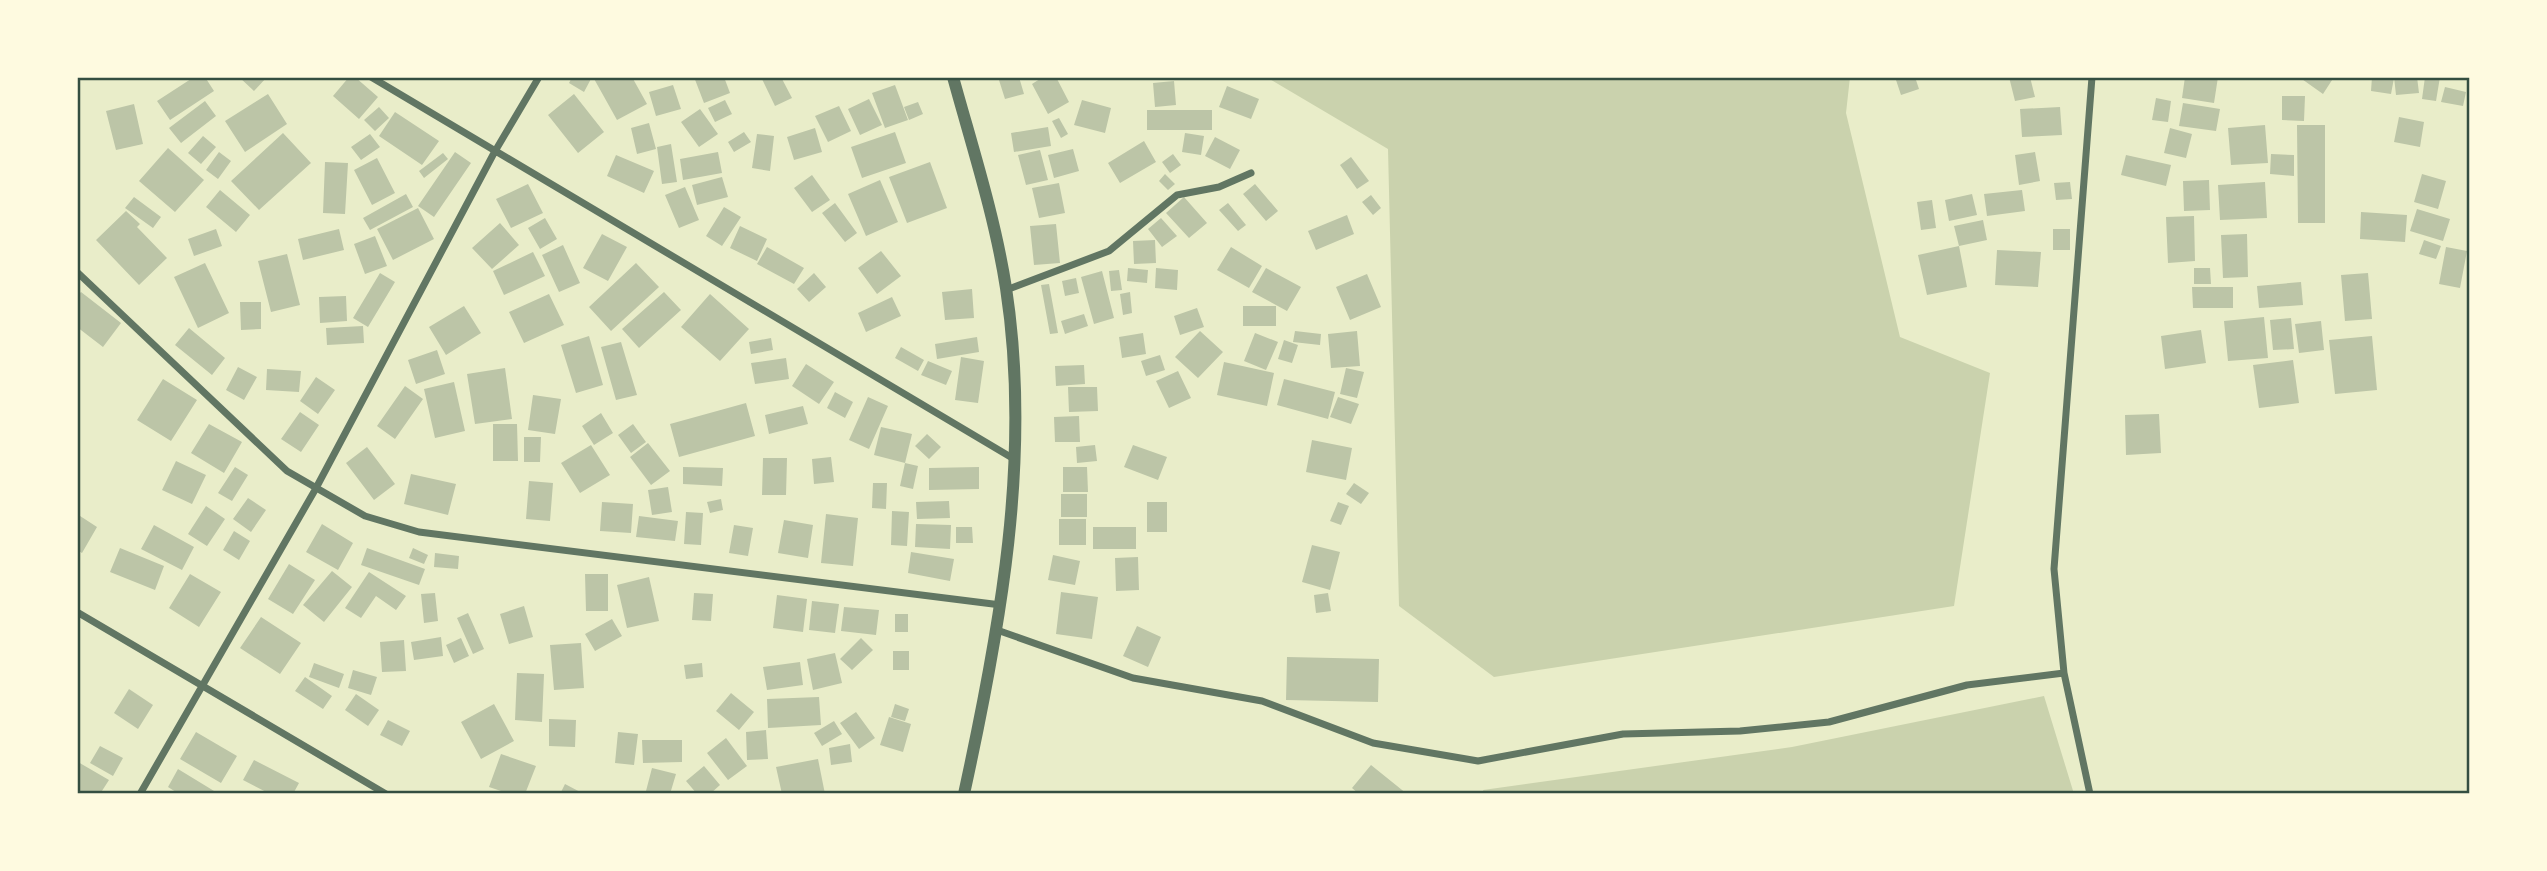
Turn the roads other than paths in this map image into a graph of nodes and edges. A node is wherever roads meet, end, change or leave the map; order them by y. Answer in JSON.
{"nodes":[{"id":1,"x":371,"y":77,"type":"edge"},
{"id":2,"x":539,"y":77,"type":"edge"},
{"id":3,"x":953,"y":77,"type":"edge"},
{"id":4,"x":2092,"y":77,"type":"edge"},
{"id":5,"x":494,"y":153,"type":"junction"},
{"id":6,"x":1251,"y":173,"type":"dead end"},
{"id":7,"x":77,"y":272,"type":"edge"},
{"id":8,"x":1006,"y":290,"type":"junction"},
{"id":9,"x":1014,"y":459,"type":"junction"},
{"id":10,"x":315,"y":489,"type":"junction"},
{"id":11,"x":1001,"y":606,"type":"junction"},
{"id":12,"x":77,"y":612,"type":"edge"},
{"id":13,"x":997,"y":630,"type":"junction"},
{"id":14,"x":2064,"y":673,"type":"junction"},
{"id":15,"x":202,"y":687,"type":"junction"},
{"id":16,"x":140,"y":794,"type":"edge"},
{"id":17,"x":386,"y":794,"type":"edge"},
{"id":18,"x":964,"y":794,"type":"edge"},
{"id":19,"x":2090,"y":794,"type":"edge"}],
"edges":[{"from":1,"to":5,"type":"street"},
{"from":2,"to":5,"type":"street"},
{"from":3,"to":8,"type":"street"},
{"from":4,"to":14,"type":"street"},
{"from":5,"to":9,"type":"street"},
{"from":5,"to":10,"type":"street"},
{"from":6,"to":8,"type":"street"},
{"from":7,"to":10,"type":"street"},
{"from":8,"to":9,"type":"street"},
{"from":9,"to":11,"type":"street"},
{"from":10,"to":11,"type":"street"},
{"from":10,"to":15,"type":"street"},
{"from":11,"to":13,"type":"street"},
{"from":12,"to":15,"type":"street"},
{"from":13,"to":14,"type":"street"},
{"from":13,"to":18,"type":"street"},
{"from":14,"to":19,"type":"street"},
{"from":15,"to":16,"type":"street"},
{"from":15,"to":17,"type":"street"}]}
